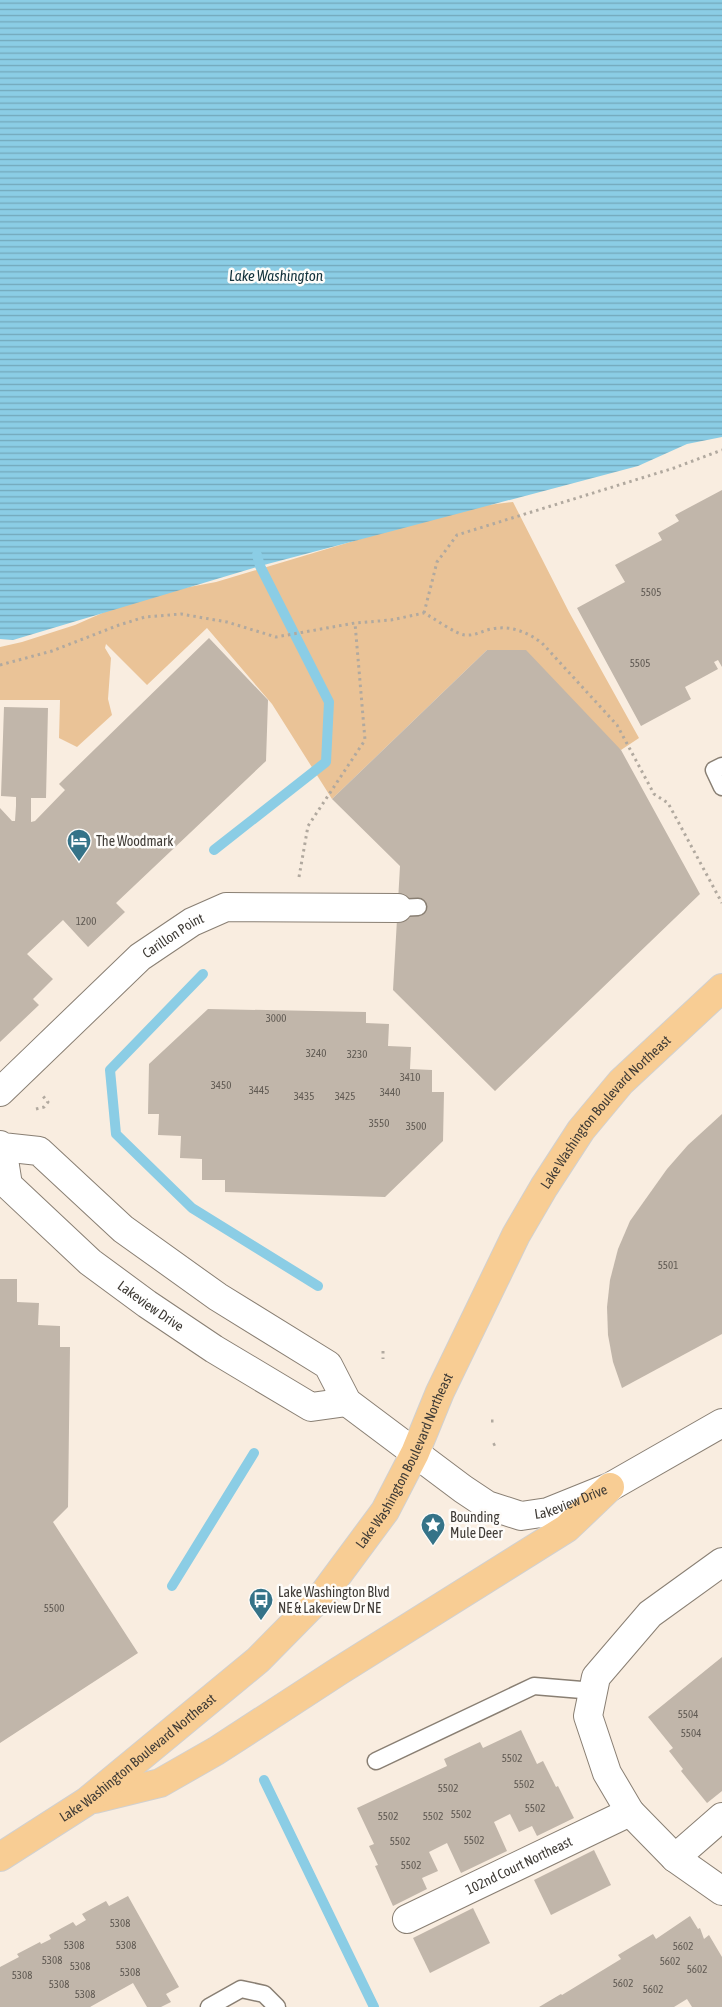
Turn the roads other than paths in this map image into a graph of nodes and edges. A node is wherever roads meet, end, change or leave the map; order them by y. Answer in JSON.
{"nodes":[{"id":1,"x":722,"y":766,"type":"edge"},
{"id":2,"x":722,"y":787,"type":"edge"},
{"id":3,"x":408,"y":907,"type":"dead end"},
{"id":4,"x":722,"y":988,"type":"edge"},
{"id":5,"x":0,"y":1092,"type":"edge"},
{"id":6,"x":1,"y":1146,"type":"edge"},
{"id":7,"x":347,"y":1402,"type":"junction"},
{"id":8,"x":722,"y":1422,"type":"edge"},
{"id":9,"x":415,"y":1453,"type":"junction"},
{"id":10,"x":610,"y":1487,"type":"junction"},
{"id":11,"x":722,"y":1562,"type":"edge"},
{"id":12,"x":594,"y":1691,"type":"junction"},
{"id":13,"x":376,"y":1761,"type":"dead end"},
{"id":14,"x":86,"y":1802,"type":"junction"},
{"id":15,"x":630,"y":1812,"type":"junction"},
{"id":16,"x":722,"y":1817,"type":"edge"},
{"id":17,"x":0,"y":1857,"type":"edge"},
{"id":18,"x":675,"y":1858,"type":"junction"},
{"id":19,"x":722,"y":1891,"type":"edge"},
{"id":20,"x":407,"y":1919,"type":"dead end"},
{"id":21,"x":209,"y":2007,"type":"edge"},
{"id":22,"x":277,"y":2007,"type":"edge"}],
"edges":[{"from":1,"to":2,"type":"lane"},
{"from":3,"to":5,"type":"street","name":"Carillon Point"},
{"from":4,"to":9,"type":"main road","name":"Lake Washington Boulevard Northeast"},
{"from":6,"to":7,"type":"street","name":"Lakeview Drive"},
{"from":6,"to":7,"type":"street","name":"Lakeview Drive"},
{"from":7,"to":9,"type":"street","name":"Lakeview Drive"},
{"from":8,"to":10,"type":"street","name":"Lakeview Drive"},
{"from":9,"to":10,"type":"street","name":"Lakeview Drive"},
{"from":9,"to":14,"type":"main road","name":"Lake Washington Boulevard Northeast"},
{"from":10,"to":14,"type":"main road"},
{"from":11,"to":12,"type":"street"},
{"from":12,"to":13,"type":"lane"},
{"from":12,"to":15,"type":"street"},
{"from":14,"to":17,"type":"main road","name":"Lake Washington Boulevard Northeast"},
{"from":15,"to":18,"type":"street"},
{"from":15,"to":20,"type":"street","name":"102nd Court Northeast"},
{"from":16,"to":18,"type":"street"},
{"from":18,"to":19,"type":"street"},
{"from":21,"to":22,"type":"lane"}]}
